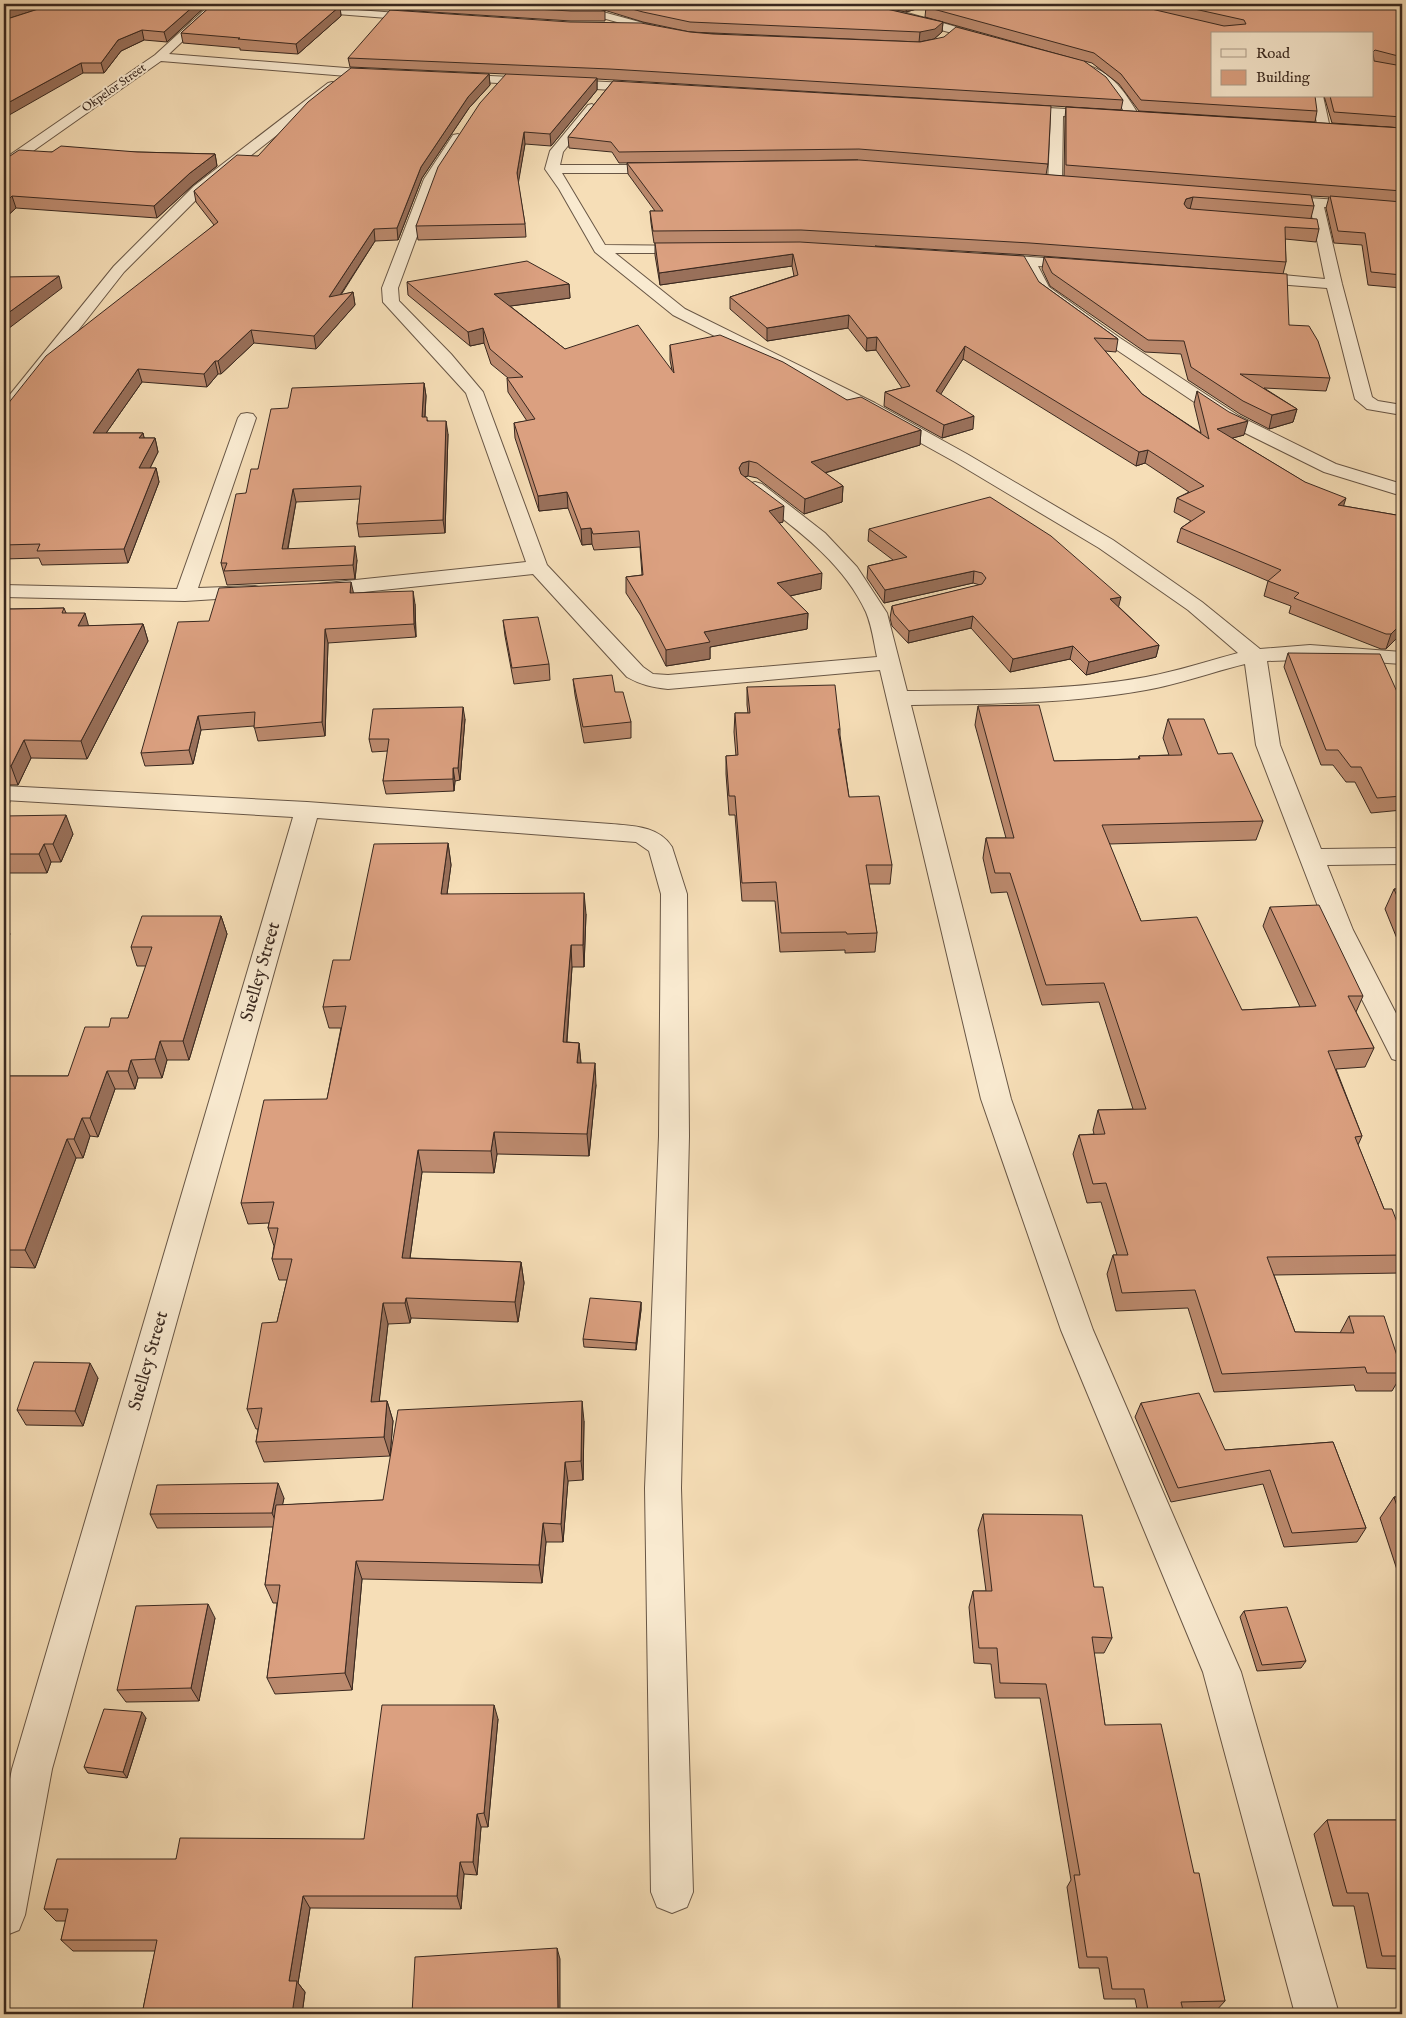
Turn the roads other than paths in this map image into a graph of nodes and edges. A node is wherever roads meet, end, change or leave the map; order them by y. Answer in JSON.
{"nodes":[{"id":1,"x":219,"y":4,"type":"edge"},
{"id":2,"x":231,"y":4,"type":"edge"},
{"id":3,"x":592,"y":4,"type":"edge"},
{"id":4,"x":844,"y":4,"type":"edge"},
{"id":5,"x":290,"y":8,"type":"edge"},
{"id":6,"x":927,"y":11,"type":"dead end"},
{"id":7,"x":906,"y":17,"type":"junction"},
{"id":8,"x":438,"y":18,"type":"edge"},
{"id":9,"x":601,"y":26,"type":"edge"},
{"id":10,"x":641,"y":27,"type":"junction"},
{"id":11,"x":676,"y":34,"type":"edge"},
{"id":12,"x":1000,"y":44,"type":"edge"},
{"id":13,"x":159,"y":57,"type":"junction"},
{"id":14,"x":1060,"y":60,"type":"edge"},
{"id":15,"x":349,"y":73,"type":"junction"},
{"id":16,"x":397,"y":75,"type":"edge"},
{"id":17,"x":436,"y":77,"type":"edge"},
{"id":18,"x":503,"y":80,"type":"junction"},
{"id":19,"x":610,"y":85,"type":"junction"},
{"id":20,"x":660,"y":88,"type":"edge"},
{"id":21,"x":492,"y":93,"type":"edge"},
{"id":22,"x":1318,"y":98,"type":"edge"},
{"id":23,"x":998,"y":109,"type":"edge"},
{"id":24,"x":1057,"y":112,"type":"junction"},
{"id":25,"x":1324,"y":128,"type":"edge"},
{"id":26,"x":464,"y":129,"type":"edge"},
{"id":27,"x":4,"y":165,"type":"edge"},
{"id":28,"x":552,"y":169,"type":"junction"},
{"id":29,"x":674,"y":169,"type":"edge"},
{"id":30,"x":1055,"y":182,"type":"edge"},
{"id":31,"x":1268,"y":199,"type":"edge"},
{"id":32,"x":1316,"y":203,"type":"junction"},
{"id":33,"x":1402,"y":208,"type":"edge"},
{"id":34,"x":1302,"y":224,"type":"edge"},
{"id":35,"x":1321,"y":225,"type":"junction"},
{"id":36,"x":600,"y":249,"type":"junction"},
{"id":37,"x":710,"y":249,"type":"edge"},
{"id":38,"x":970,"y":257,"type":"edge"},
{"id":39,"x":1028,"y":261,"type":"junction"},
{"id":40,"x":1100,"y":266,"type":"edge"},
{"id":41,"x":1236,"y":276,"type":"edge"},
{"id":42,"x":1334,"y":284,"type":"junction"},
{"id":43,"x":1402,"y":410,"type":"edge"},
{"id":44,"x":4,"y":413,"type":"edge"},
{"id":45,"x":247,"y":418,"type":"dead end"},
{"id":46,"x":749,"y":484,"type":"edge"},
{"id":47,"x":1402,"y":490,"type":"edge"},
{"id":48,"x":538,"y":567,"type":"junction"},
{"id":49,"x":4,"y":591,"type":"edge"},
{"id":50,"x":186,"y":595,"type":"junction"},
{"id":51,"x":1255,"y":656,"type":"junction"},
{"id":52,"x":1402,"y":658,"type":"edge"},
{"id":53,"x":888,"y":663,"type":"junction"},
{"id":54,"x":898,"y":698,"type":"junction"},
{"id":55,"x":4,"y":793,"type":"edge"},
{"id":56,"x":307,"y":810,"type":"junction"},
{"id":57,"x":1402,"y":856,"type":"edge"},
{"id":58,"x":1312,"y":857,"type":"junction"},
{"id":59,"x":1402,"y":1052,"type":"edge"},
{"id":60,"x":672,"y":1892,"type":"dead end"},
{"id":61,"x":4,"y":1915,"type":"edge"},
{"id":62,"x":1316,"y":2014,"type":"edge"}],
"edges":[{"from":1,"to":2,"type":"street"},
{"from":1,"to":13,"type":"street","name":"Okpelor Street"},
{"from":3,"to":10,"type":"street"},
{"from":4,"to":7,"type":"street"},
{"from":5,"to":8,"type":"street"},
{"from":6,"to":7,"type":"street"},
{"from":7,"to":12,"type":"street"},
{"from":9,"to":10,"type":"street"},
{"from":10,"to":11,"type":"street"},
{"from":13,"to":15,"type":"street"},
{"from":13,"to":27,"type":"street","name":"Okpelor Street"},
{"from":14,"to":24,"type":"street"},
{"from":15,"to":16,"type":"street"},
{"from":15,"to":44,"type":"street"},
{"from":17,"to":18,"type":"street"},
{"from":18,"to":19,"type":"street"},
{"from":18,"to":21,"type":"street"},
{"from":19,"to":20,"type":"street"},
{"from":19,"to":28,"type":"street"},
{"from":22,"to":25,"type":"street"},
{"from":23,"to":24,"type":"street"},
{"from":24,"to":30,"type":"street"},
{"from":26,"to":48,"type":"street"},
{"from":28,"to":29,"type":"street"},
{"from":28,"to":36,"type":"street"},
{"from":31,"to":32,"type":"street"},
{"from":32,"to":33,"type":"street"},
{"from":32,"to":35,"type":"street"},
{"from":34,"to":35,"type":"street"},
{"from":35,"to":42,"type":"street"},
{"from":36,"to":37,"type":"street"},
{"from":36,"to":51,"type":"street"},
{"from":38,"to":39,"type":"street"},
{"from":39,"to":40,"type":"street"},
{"from":39,"to":47,"type":"street"},
{"from":41,"to":42,"type":"street"},
{"from":42,"to":43,"type":"street"},
{"from":45,"to":50,"type":"street"},
{"from":46,"to":53,"type":"street"},
{"from":48,"to":50,"type":"street"},
{"from":48,"to":53,"type":"street"},
{"from":49,"to":50,"type":"street"},
{"from":51,"to":52,"type":"street"},
{"from":51,"to":54,"type":"street"},
{"from":51,"to":58,"type":"street"},
{"from":53,"to":54,"type":"street"},
{"from":54,"to":62,"type":"street"},
{"from":55,"to":56,"type":"street"},
{"from":56,"to":60,"type":"street"},
{"from":56,"to":61,"type":"street","name":"Suelley Street"},
{"from":57,"to":58,"type":"street"},
{"from":58,"to":59,"type":"street"}]}
